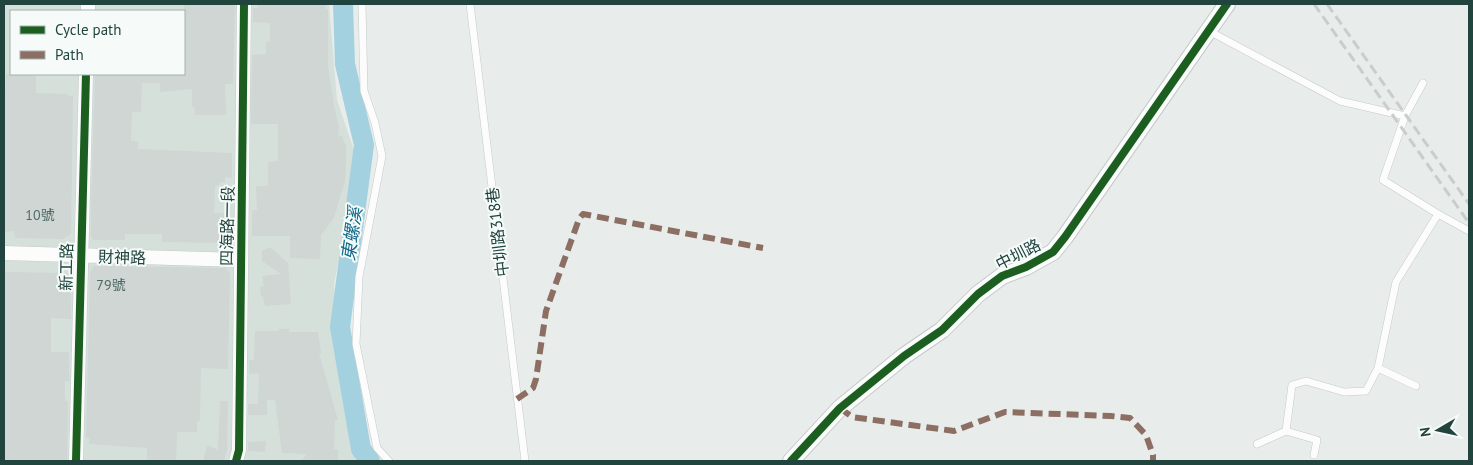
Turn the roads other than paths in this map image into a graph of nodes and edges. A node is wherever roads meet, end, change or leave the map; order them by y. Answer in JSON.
{"nodes":[{"id":1,"x":244,"y":4,"type":"edge"},
{"id":2,"x":362,"y":4,"type":"edge"},
{"id":3,"x":470,"y":4,"type":"edge"},
{"id":4,"x":1226,"y":4,"type":"edge"},
{"id":5,"x":1208,"y":30,"type":"junction"},
{"id":6,"x":86,"y":75,"type":"edge"},
{"id":7,"x":1423,"y":83,"type":"dead end"},
{"id":8,"x":1405,"y":116,"type":"junction"},
{"id":9,"x":1438,"y":214,"type":"junction"},
{"id":10,"x":1469,"y":231,"type":"edge"},
{"id":11,"x":4,"y":253,"type":"edge"},
{"id":12,"x":80,"y":256,"type":"junction"},
{"id":13,"x":240,"y":260,"type":"junction"},
{"id":14,"x":1378,"y":368,"type":"junction"},
{"id":15,"x":1416,"y":386,"type":"dead end"},
{"id":16,"x":1286,"y":431,"type":"junction"},
{"id":17,"x":1257,"y":444,"type":"dead end"},
{"id":18,"x":238,"y":455,"type":"edge"},
{"id":19,"x":1314,"y":455,"type":"dead end"},
{"id":20,"x":76,"y":461,"type":"edge"},
{"id":21,"x":389,"y":461,"type":"edge"},
{"id":22,"x":525,"y":461,"type":"edge"},
{"id":23,"x":790,"y":461,"type":"edge"}],
"edges":[{"from":1,"to":13,"type":"street","name":"四海路一段"},
{"from":2,"to":21,"type":"lane"},
{"from":3,"to":22,"type":"lane","name":"中圳路318巷"},
{"from":4,"to":5,"type":"street","name":"中圳路"},
{"from":5,"to":8,"type":"lane"},
{"from":5,"to":23,"type":"street","name":"中圳路"},
{"from":6,"to":12,"type":"street","name":"新工路"},
{"from":7,"to":8,"type":"lane"},
{"from":8,"to":9,"type":"lane"},
{"from":9,"to":10,"type":"lane"},
{"from":9,"to":14,"type":"lane"},
{"from":11,"to":12,"type":"street","name":"財神路"},
{"from":12,"to":13,"type":"street","name":"財神路"},
{"from":12,"to":20,"type":"street","name":"新工路"},
{"from":13,"to":18,"type":"street","name":"四海路一段"},
{"from":14,"to":15,"type":"lane"},
{"from":14,"to":16,"type":"lane"},
{"from":16,"to":17,"type":"lane"},
{"from":16,"to":19,"type":"lane"}]}
